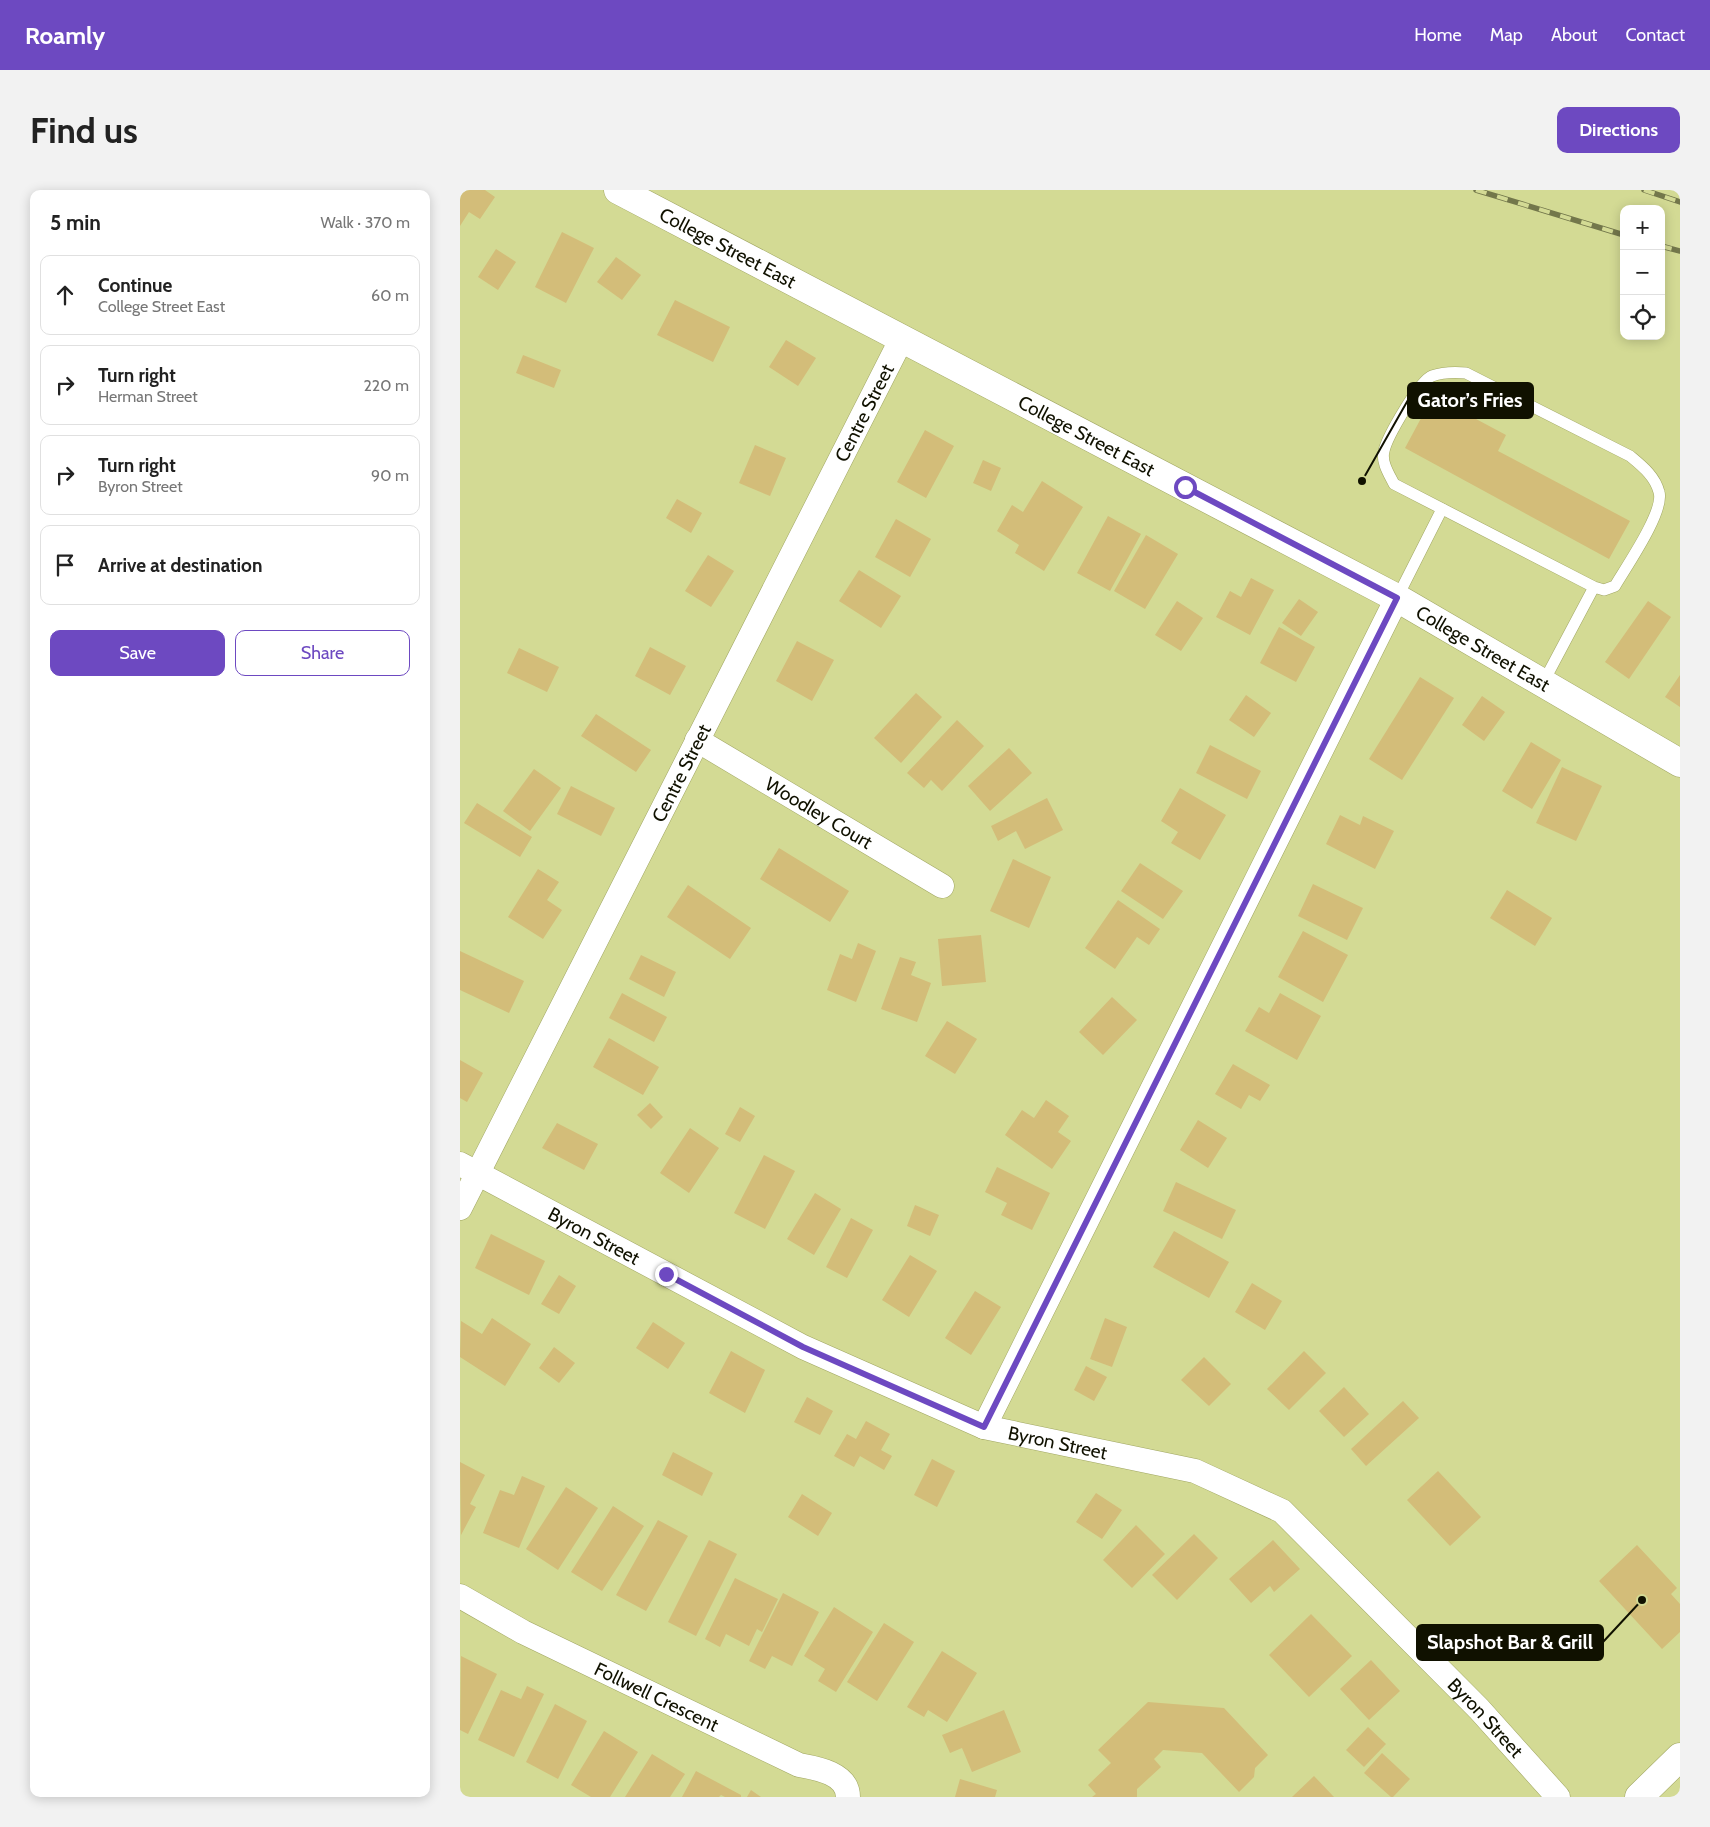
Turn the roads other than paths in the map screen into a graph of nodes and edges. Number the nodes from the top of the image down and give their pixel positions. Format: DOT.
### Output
graph roads {
  1 [pos="618,190"];
  2 [pos="902,338"];
  3 [pos="1442,509"];
  4 [pos="1594,587"];
  5 [pos="1397,598"];
  6 [pos="1543,683"];
  7 [pos="697,740"];
  8 [pos="1680,763"];
  9 [pos="942,886"];
  10 [pos="469,1169"];
  11 [pos="460,1208"];
  12 [pos="984,1427"];
  13 [pos="460,1596"];
  14 [pos="1680,1757"];
  15 [pos="848,1797"];
  16 [pos="1558,1797"];
  17 [pos="1639,1797"];
  1 -- 2 [label="main road, College Street East"];
  2 -- 5 [label="main road, College Street East"];
  2 -- 7 [label="street, Centre Street"];
  3 -- 4 [label="lane"];
  3 -- 4 [label="lane"];
  3 -- 5 [label="lane"];
  4 -- 6 [label="lane"];
  5 -- 6 [label="main road, College Street East"];
  5 -- 12 [label="street"];
  6 -- 8 [label="main road, College Street East"];
  7 -- 9 [label="street, Woodley Court"];
  7 -- 10 [label="street, Centre Street"];
  10 -- 11 [label="street, Centre Street"];
  10 -- 12 [label="street, Byron Street"];
  12 -- 16 [label="street, Byron Street"];
  13 -- 15 [label="street, Follwell Crescent"];
  14 -- 17 [label="main road"];
}
